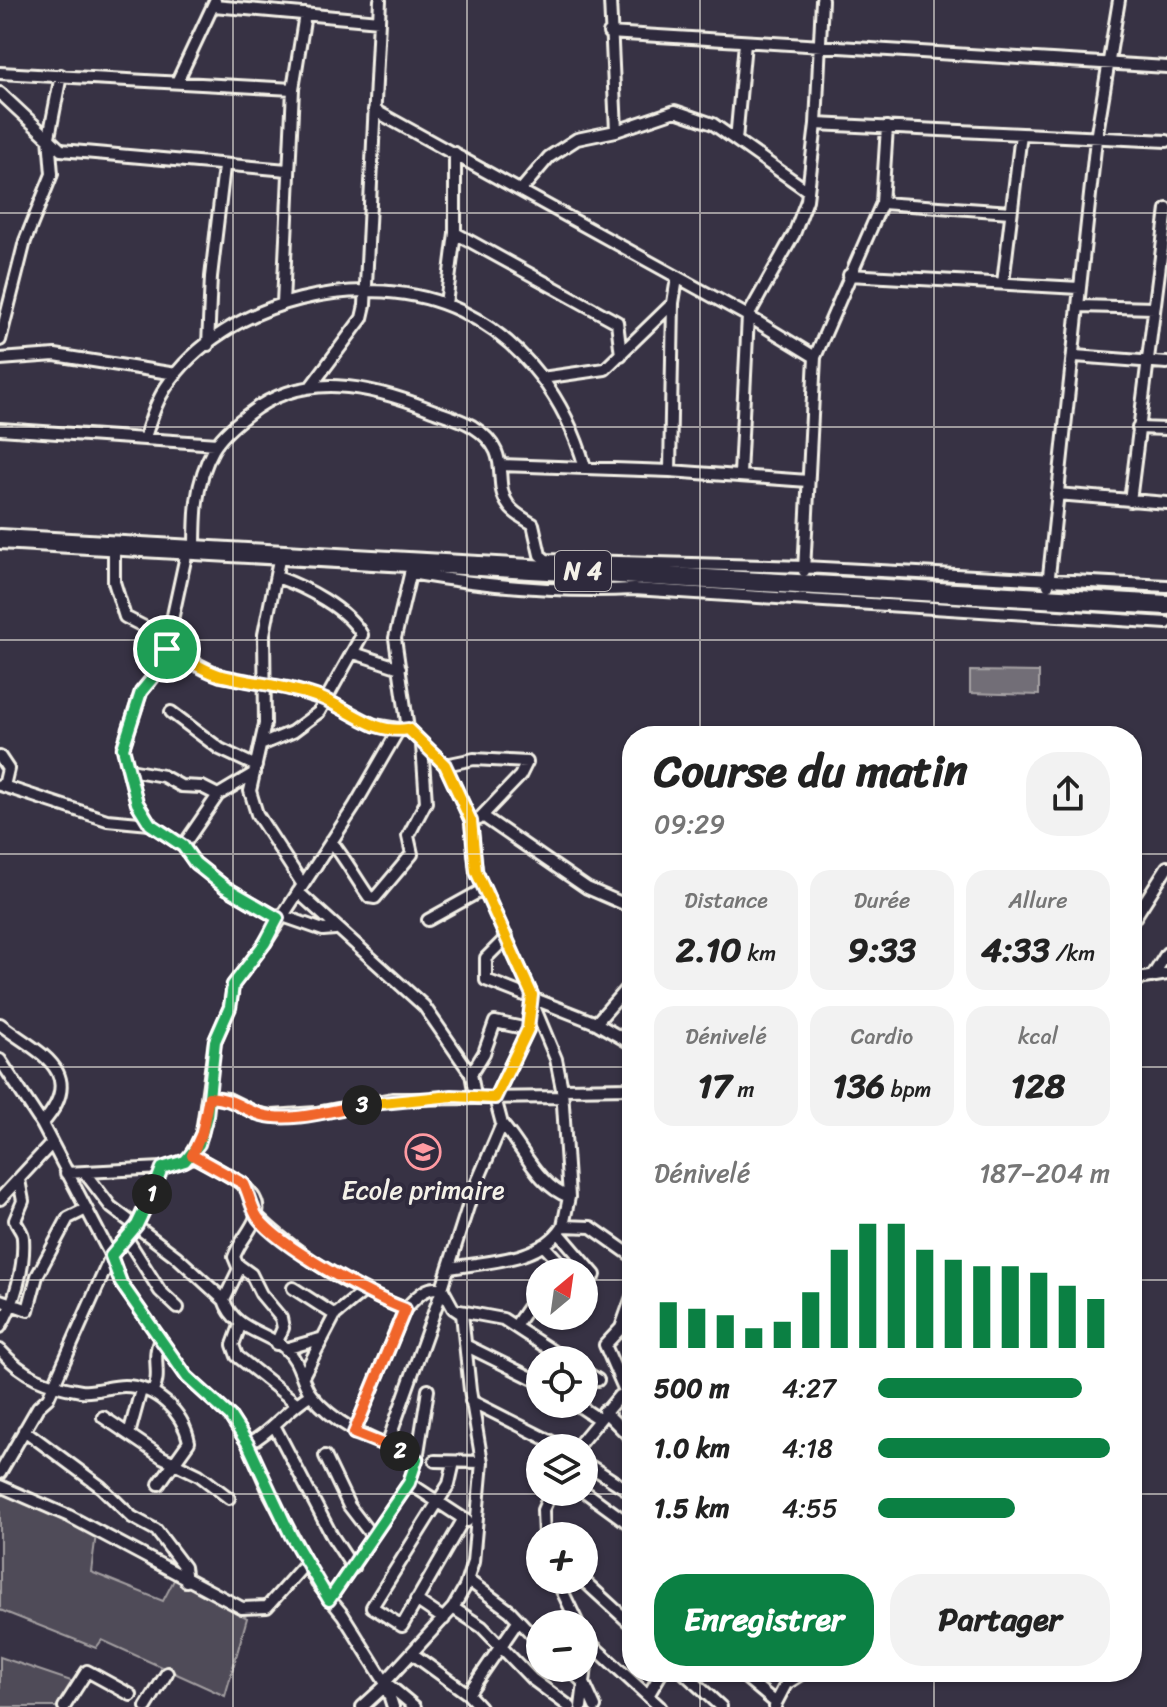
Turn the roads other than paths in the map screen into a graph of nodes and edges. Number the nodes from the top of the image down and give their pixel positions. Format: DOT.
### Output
graph roads {
  1 [pos="380,0"];
  2 [pos="610,0"];
  3 [pos="822,0"];
  4 [pos="1119,0"];
  5 [pos="214,3"];
  6 [pos="305,14"];
  7 [pos="379,21"];
  8 [pos="609,33"];
  9 [pos="745,43"];
  10 [pos="820,44"];
  11 [pos="1108,64"];
  12 [pos="1167,67"];
  13 [pos="0,73"];
  14 [pos="61,75"];
  15 [pos="177,82"];
  16 [pos="293,89"];
  17 [pos="0,93"];
  18 [pos="374,110"];
  19 [pos="816,124"];
  20 [pos="887,127"];
  21 [pos="616,131"];
  22 [pos="1021,134"];
  23 [pos="49,137"];
  24 [pos="1096,139"];
  25 [pos="736,140"];
  26 [pos="1167,141"];
  27 [pos="455,153"];
  28 [pos="224,167"];
  29 [pos="287,170"];
  30 [pos="521,190"];
  31 [pos="808,191"];
  32 [pos="882,203"];
  33 [pos="1011,212"];
  34 [pos="1167,215"];
  35 [pos="455,233"];
  36 [pos="849,275"];
  37 [pos="677,278"];
  38 [pos="1003,283"];
  39 [pos="1079,288"];
  40 [pos="1162,290"];
  41 [pos="366,292"];
  42 [pos="5,302"];
  43 [pos="283,303"];
  44 [pos="673,303"];
  45 [pos="446,304"];
  46 [pos="1079,306"];
  47 [pos="1154,308"];
  48 [pos="748,316"];
  49 [pos="0,340"];
  50 [pos="208,345"];
  51 [pos="621,355"];
  52 [pos="1075,356"];
  53 [pos="815,357"];
  54 [pos="0,359"];
  55 [pos="1146,361"];
  56 [pos="1167,363"];
  57 [pos="176,374"];
  58 [pos="542,378"];
  59 [pos="312,385"];
  60 [pos="1138,428"];
  61 [pos="0,429"];
  62 [pos="1167,429"];
  63 [pos="145,437"];
  64 [pos="217,444"];
  65 [pos="501,465"];
  66 [pos="585,467"];
  67 [pos="670,471"];
  68 [pos="740,474"];
  69 [pos="808,481"];
  70 [pos="1057,494"];
  71 [pos="1130,501"];
  72 [pos="1167,503"];
  73 [pos="0,539"];
  74 [pos="114,545"];
  75 [pos="191,551"];
  76 [pos="280,555"];
  77 [pos="412,567"];
  78 [pos="804,576"];
  79 [pos="277,577"];
  80 [pos="1167,586"];
  81 [pos="1047,589"];
  82 [pos="1167,605"];
  83 [pos="1167,623"];
  84 [pos="168,645"];
  85 [pos="354,653"];
  86 [pos="400,668"];
  87 [pos="265,684"];
  88 [pos="326,700"];
  89 [pos="171,712"];
  90 [pos="403,730"];
  91 [pos="263,744"];
  92 [pos="422,745"];
  93 [pos="0,757"];
  94 [pos="445,765"];
  95 [pos="130,770"];
  96 [pos="255,770"];
  97 [pos="2,786"];
  98 [pos="218,795"];
  99 [pos="484,817"];
  100 [pos="471,821"];
  101 [pos="150,824"];
  102 [pos="331,841"];
  103 [pos="183,846"];
  104 [pos="1167,867"];
  105 [pos="301,889"];
  106 [pos="484,889"];
  107 [pos="622,903"];
  108 [pos="1142,906"];
  109 [pos="279,917"];
  110 [pos="428,920"];
  111 [pos="335,929"];
  112 [pos="507,937"];
  113 [pos="1167,953"];
  114 [pos="1167,974"];
  115 [pos="1152,977"];
  116 [pos="1142,978"];
  117 [pos="622,993"];
  118 [pos="532,999"];
  119 [pos="596,1023"];
  120 [pos="0,1024"];
  121 [pos="528,1029"];
  122 [pos="622,1038"];
  123 [pos="0,1060"];
  124 [pos="471,1074"];
  125 [pos="622,1089"];
  126 [pos="562,1093"];
  127 [pos="475,1095"];
  128 [pos="209,1097"];
  129 [pos="495,1098"];
  130 [pos="42,1124"];
  131 [pos="502,1124"];
  132 [pos="52,1143"];
  133 [pos="192,1155"];
  134 [pos="162,1168"];
  135 [pos="66,1173"];
  136 [pos="85,1173"];
  137 [pos="19,1180"];
  138 [pos="569,1197"];
  139 [pos="0,1199"];
  140 [pos="86,1209"];
  141 [pos="257,1216"];
  142 [pos="137,1225"];
  143 [pos="561,1230"];
  144 [pos="126,1237"];
  145 [pos="543,1245"];
  146 [pos="622,1249"];
  147 [pos="111,1256"];
  148 [pos="555,1258"];
  149 [pos="582,1258"];
  150 [pos="237,1264"];
  151 [pos="450,1268"];
  152 [pos="293,1288"];
  153 [pos="442,1289"];
  154 [pos="363,1292"];
  155 [pos="0,1300"];
  156 [pos="224,1300"];
  157 [pos="12,1304"];
  158 [pos="178,1308"];
  159 [pos="405,1309"];
  160 [pos="526,1310"];
  161 [pos="460,1311"];
  162 [pos="335,1315"];
  163 [pos="241,1323"];
  164 [pos="516,1325"];
  165 [pos="0,1327"];
  166 [pos="622,1327"];
  167 [pos="320,1339"];
  168 [pos="160,1340"];
  169 [pos="281,1346"];
  170 [pos="467,1346"];
  171 [pos="546,1346"];
  172 [pos="0,1350"];
  173 [pos="304,1374"];
  174 [pos="526,1375"];
  175 [pos="622,1377"];
  176 [pos="54,1383"];
  177 [pos="141,1390"];
  178 [pos="428,1390"];
  179 [pos="153,1391"];
  180 [pos="310,1395"];
  181 [pos="622,1398"];
  182 [pos="471,1401"];
  183 [pos="296,1403"];
  184 [pos="600,1415"];
  185 [pos="103,1417"];
  186 [pos="275,1427"];
  187 [pos="24,1430"];
  188 [pos="622,1432"];
  189 [pos="354,1433"];
  190 [pos="129,1434"];
  191 [pos="536,1434"];
  192 [pos="586,1434"];
  193 [pos="248,1444"];
  194 [pos="387,1445"];
  195 [pos="325,1456"];
  196 [pos="417,1459"];
  197 [pos="435,1461"];
  198 [pos="454,1462"];
  199 [pos="482,1462"];
  200 [pos="174,1463"];
  201 [pos="598,1471"];
  202 [pos="0,1473"];
  203 [pos="409,1483"];
  204 [pos="159,1484"];
  205 [pos="0,1486"];
  206 [pos="622,1487"];
  207 [pos="229,1498"];
  208 [pos="598,1501"];
  209 [pos="436,1502"];
  210 [pos="622,1519"];
  211 [pos="463,1520"];
  212 [pos="478,1525"];
  213 [pos="372,1536"];
  214 [pos="306,1563"];
  215 [pos="353,1568"];
  216 [pos="468,1580"];
  217 [pos="186,1581"];
  218 [pos="598,1594"];
  219 [pos="329,1600"];
  220 [pos="416,1600"];
  221 [pos="453,1608"];
  222 [pos="622,1616"];
  223 [pos="444,1619"];
  224 [pos="518,1621"];
  225 [pos="526,1629"];
  226 [pos="501,1646"];
  227 [pos="598,1649"];
  228 [pos="414,1655"];
  229 [pos="622,1670"];
  230 [pos="167,1673"];
  231 [pos="636,1682"];
  232 [pos="656,1682"];
  233 [pos="694,1682"];
  234 [pos="750,1682"];
  235 [pos="786,1682"];
  236 [pos="584,1683"];
  237 [pos="385,1684"];
  238 [pos="468,1694"];
  239 [pos="649,1694"];
  240 [pos="131,1695"];
  241 [pos="69,1705"];
  242 [pos="775,1705"];
  243 [pos="151,1706"];
  244 [pos="362,1707"];
  245 [pos="393,1707"];
  246 [pos="415,1707"];
  247 [pos="480,1707"];
  248 [pos="570,1707"];
  249 [pos="581,1707"];
  250 [pos="595,1707"];
  251 [pos="660,1707"];
  252 [pos="721,1707"];
  1 -- 7 [label="street"];
  2 -- 8 [label="street"];
  3 -- 10 [label="street"];
  4 -- 11 [label="street"];
  5 -- 6 [label="street"];
  5 -- 15 [label="street"];
  6 -- 7 [label="street"];
  6 -- 16 [label="street"];
  7 -- 18 [label="street"];
  8 -- 9 [label="street"];
  8 -- 21 [label="street"];
  9 -- 10 [label="street"];
  9 -- 25 [label="street"];
  10 -- 11 [label="street"];
  10 -- 19 [label="street"];
  11 -- 12 [label="street"];
  11 -- 24 [label="street"];
  13 -- 14 [label="street"];
  14 -- 15 [label="street"];
  14 -- 23 [label="street"];
  15 -- 16 [label="street"];
  16 -- 29 [label="street"];
  17 -- 23 [label="street"];
  18 -- 27 [label="street"];
  18 -- 41 [label="street"];
  19 -- 20 [label="street"];
  19 -- 31 [label="street"];
  20 -- 22 [label="street"];
  20 -- 32 [label="street"];
  21 -- 25 [label="street"];
  21 -- 30 [label="street"];
  22 -- 24 [label="street"];
  22 -- 33 [label="street"];
  23 -- 28 [label="street"];
  23 -- 42 [label="street"];
  24 -- 26 [label="street"];
  24 -- 39 [label="street"];
  25 -- 31 [label="street"];
  27 -- 30 [label="street"];
  27 -- 35 [label="street"];
  28 -- 29 [label="street"];
  28 -- 50 [label="street"];
  29 -- 43 [label="street"];
  30 -- 37 [label="street"];
  31 -- 48 [label="street"];
  32 -- 33 [label="street"];
  32 -- 36 [label="street"];
  33 -- 38 [label="street"];
  34 -- 40 [label="street"];
  35 -- 45 [label="street"];
  35 -- 51 [label="street"];
  36 -- 38 [label="street"];
  36 -- 53 [label="street"];
  37 -- 44 [label="street"];
  37 -- 48 [label="street"];
  38 -- 39 [label="street"];
  39 -- 46 [label="street"];
  40 -- 47 [label="street"];
  41 -- 43 [label="street"];
  41 -- 45 [label="street"];
  41 -- 59 [label="street"];
  42 -- 49 [label="street"];
  43 -- 50 [label="street"];
  44 -- 51 [label="street"];
  44 -- 67 [label="street"];
  45 -- 58 [label="street"];
  46 -- 47 [label="street"];
  46 -- 52 [label="street"];
  47 -- 55 [label="street"];
  48 -- 53 [label="street"];
  48 -- 68 [label="street"];
  50 -- 57 [label="street"];
  51 -- 58 [label="street"];
  52 -- 55 [label="street"];
  52 -- 70 [label="street"];
  53 -- 69 [label="street"];
  54 -- 57 [label="street"];
  55 -- 56 [label="street"];
  55 -- 60 [label="street"];
  57 -- 63 [label="street"];
  58 -- 66 [label="street"];
  59 -- 64 [label="street"];
  59 -- 65 [label="street"];
  60 -- 62 [label="street"];
  60 -- 71 [label="street"];
  61 -- 63 [label="street"];
  63 -- 64 [label="street"];
  64 -- 75 [label="street"];
  65 -- 66 [label="street"];
  65 -- 78 [label="street"];
  66 -- 67 [label="street"];
  67 -- 68 [label="street"];
  68 -- 69 [label="street"];
  69 -- 78 [label="street"];
  70 -- 71 [label="street"];
  70 -- 81 [label="street"];
  71 -- 72 [label="street"];
  73 -- 74 [label="highway, N 4"];
  74 -- 75 [label="highway, N 4"];
  74 -- 84 [label="street"];
  75 -- 76 [label="highway, N 4"];
  75 -- 84 [label="street"];
  76 -- 77 [label="highway, N 4"];
  76 -- 79 [label="street"];
  77 -- 78 [label="highway, N 4"];
  77 -- 83 [label="street"];
  77 -- 86 [label="street"];
  78 -- 81 [label="highway, N 4"];
  79 -- 85 [label="street"];
  79 -- 87 [label="street"];
  80 -- 81 [label="street"];
  81 -- 82 [label="highway, N 4"];
  84 -- 87 [label="street"];
  84 -- 95 [label="street"];
  85 -- 86 [label="street"];
  85 -- 88 [label="street"];
  86 -- 90 [label="street"];
  87 -- 88 [label="street"];
  87 -- 91 [label="street"];
  88 -- 90 [label="street"];
  88 -- 91 [label="street"];
  89 -- 96 [label="street"];
  90 -- 92 [label="street"];
  90 -- 102 [label="street"];
  91 -- 96 [label="street"];
  92 -- 94 [label="street"];
  92 -- 102 [label="street"];
  93 -- 97 [label="street"];
  94 -- 99 [label="street"];
  94 -- 100 [label="street"];
  95 -- 98 [label="street"];
  95 -- 101 [label="street"];
  96 -- 98 [label="street"];
  96 -- 105 [label="street"];
  97 -- 101 [label="street"];
  98 -- 103 [label="street"];
  99 -- 100 [label="street"];
  99 -- 107 [label="street"];
  100 -- 106 [label="street"];
  101 -- 103 [label="street"];
  102 -- 105 [label="street"];
  103 -- 109 [label="street"];
  104 -- 108 [label="street"];
  105 -- 109 [label="street"];
  105 -- 111 [label="street"];
  106 -- 110 [label="street"];
  106 -- 112 [label="street"];
  109 -- 111 [label="street"];
  109 -- 128 [label="street"];
  111 -- 124 [label="street"];
  112 -- 118 [label="street"];
  112 -- 118 [label="street"];
  113 -- 115 [label="street"];
  114 -- 115 [label="street"];
  115 -- 116 [label="street"];
  117 -- 119 [label="street"];
  118 -- 119 [label="street"];
  118 -- 121 [label="street"];
  118 -- 126 [label="street"];
  119 -- 122 [label="street"];
  120 -- 130 [label="street"];
  121 -- 124 [label="street"];
  121 -- 129 [label="street"];
  123 -- 130 [label="street"];
  124 -- 127 [label="street"];
  125 -- 126 [label="street"];
  126 -- 129 [label="street"];
  126 -- 138 [label="street"];
  127 -- 128 [label="street"];
  127 -- 129 [label="street"];
  128 -- 133 [label="street"];
  129 -- 131 [label="street"];
  130 -- 132 [label="street"];
  131 -- 138 [label="street"];
  131 -- 151 [label="street"];
  132 -- 135 [label="street"];
  132 -- 137 [label="street"];
  133 -- 134 [label="street"];
  133 -- 141 [label="street"];
  134 -- 136 [label="street"];
  134 -- 142 [label="street"];
  135 -- 136 [label="street"];
  135 -- 140 [label="street"];
  136 -- 142 [label="street"];
  137 -- 139 [label="street"];
  137 -- 157 [label="street"];
  138 -- 143 [label="street"];
  140 -- 147 [label="street"];
  140 -- 157 [label="street"];
  141 -- 150 [label="street"];
  141 -- 154 [label="street"];
  142 -- 144 [label="street"];
  142 -- 156 [label="street"];
  143 -- 145 [label="street"];
  143 -- 146 [label="street"];
  143 -- 149 [label="street"];
  144 -- 147 [label="street"];
  144 -- 158 [label="street"];
  145 -- 148 [label="street"];
  145 -- 151 [label="street"];
  147 -- 168 [label="street"];
  147 -- 176 [label="street"];
  150 -- 156 [label="street"];
  150 -- 169 [label="street"];
  151 -- 153 [label="street"];
  152 -- 162 [label="street"];
  153 -- 159 [label="street"];
  153 -- 161 [label="street"];
  153 -- 194 [label="street"];
  154 -- 159 [label="street"];
  154 -- 162 [label="street"];
  155 -- 157 [label="street"];
  156 -- 163 [label="street"];
  157 -- 165 [label="street"];
  159 -- 189 [label="street"];
  160 -- 164 [label="street"];
  161 -- 164 [label="street"];
  161 -- 170 [label="street"];
  162 -- 167 [label="street"];
  163 -- 169 [label="street"];
  163 -- 183 [label="street"];
  164 -- 171 [label="street"];
  166 -- 175 [label="street"];
  167 -- 169 [label="street"];
  167 -- 173 [label="street"];
  168 -- 179 [label="street"];
  168 -- 193 [label="street"];
  169 -- 173 [label="street"];
  170 -- 174 [label="street"];
  170 -- 182 [label="street"];
  172 -- 176 [label="street"];
  173 -- 180 [label="street"];
  176 -- 177 [label="street"];
  176 -- 187 [label="street"];
  177 -- 179 [label="street"];
  177 -- 190 [label="street"];
  178 -- 196 [label="street"];
  179 -- 200 [label="street"];
  180 -- 183 [label="street"];
  180 -- 189 [label="street"];
  181 -- 184 [label="street"];
  182 -- 191 [label="street"];
  182 -- 199 [label="street"];
  183 -- 186 [label="street"];
  184 -- 188 [label="street"];
  184 -- 192 [label="street"];
  185 -- 190 [label="street"];
  186 -- 193 [label="street"];
  186 -- 215 [label="street"];
  187 -- 202 [label="street"];
  187 -- 217 [label="street"];
  189 -- 194 [label="street"];
  190 -- 200 [label="street"];
  193 -- 214 [label="street"];
  194 -- 196 [label="street"];
  195 -- 213 [label="street"];
  196 -- 203 [label="street"];
  197 -- 198 [label="street"];
  198 -- 199 [label="street"];
  198 -- 209 [label="street"];
  199 -- 212 [label="street"];
  200 -- 204 [label="street"];
  200 -- 207 [label="street"];
  201 -- 206 [label="street"];
  203 -- 209 [label="street"];
  203 -- 213 [label="street"];
  205 -- 217 [label="street"];
  208 -- 210 [label="street"];
  209 -- 211 [label="street"];
  209 -- 220 [label="street"];
  211 -- 212 [label="street"];
  211 -- 220 [label="street"];
  212 -- 216 [label="street"];
  213 -- 215 [label="street"];
  214 -- 217 [label="street"];
  214 -- 219 [label="street"];
  215 -- 219 [label="street"];
  216 -- 221 [label="street"];
  216 -- 224 [label="street"];
  218 -- 222 [label="street"];
  219 -- 237 [label="street"];
  220 -- 223 [label="street"];
  221 -- 223 [label="street"];
  221 -- 226 [label="street"];
  223 -- 228 [label="street"];
  224 -- 225 [label="street"];
  224 -- 226 [label="street"];
  226 -- 238 [label="street"];
  226 -- 248 [label="street"];
  227 -- 229 [label="street"];
  228 -- 237 [label="street"];
  228 -- 238 [label="street"];
  230 -- 243 [label="street"];
  231 -- 239 [label="street"];
  232 -- 239 [label="street"];
  233 -- 252 [label="street"];
  234 -- 242 [label="street"];
  235 -- 242 [label="street"];
  236 -- 249 [label="street"];
  236 -- 250 [label="street"];
  237 -- 244 [label="street"];
  237 -- 245 [label="street"];
  237 -- 246 [label="street"];
  238 -- 247 [label="street"];
  239 -- 251 [label="street"];
  240 -- 241 [label="street"];
}
